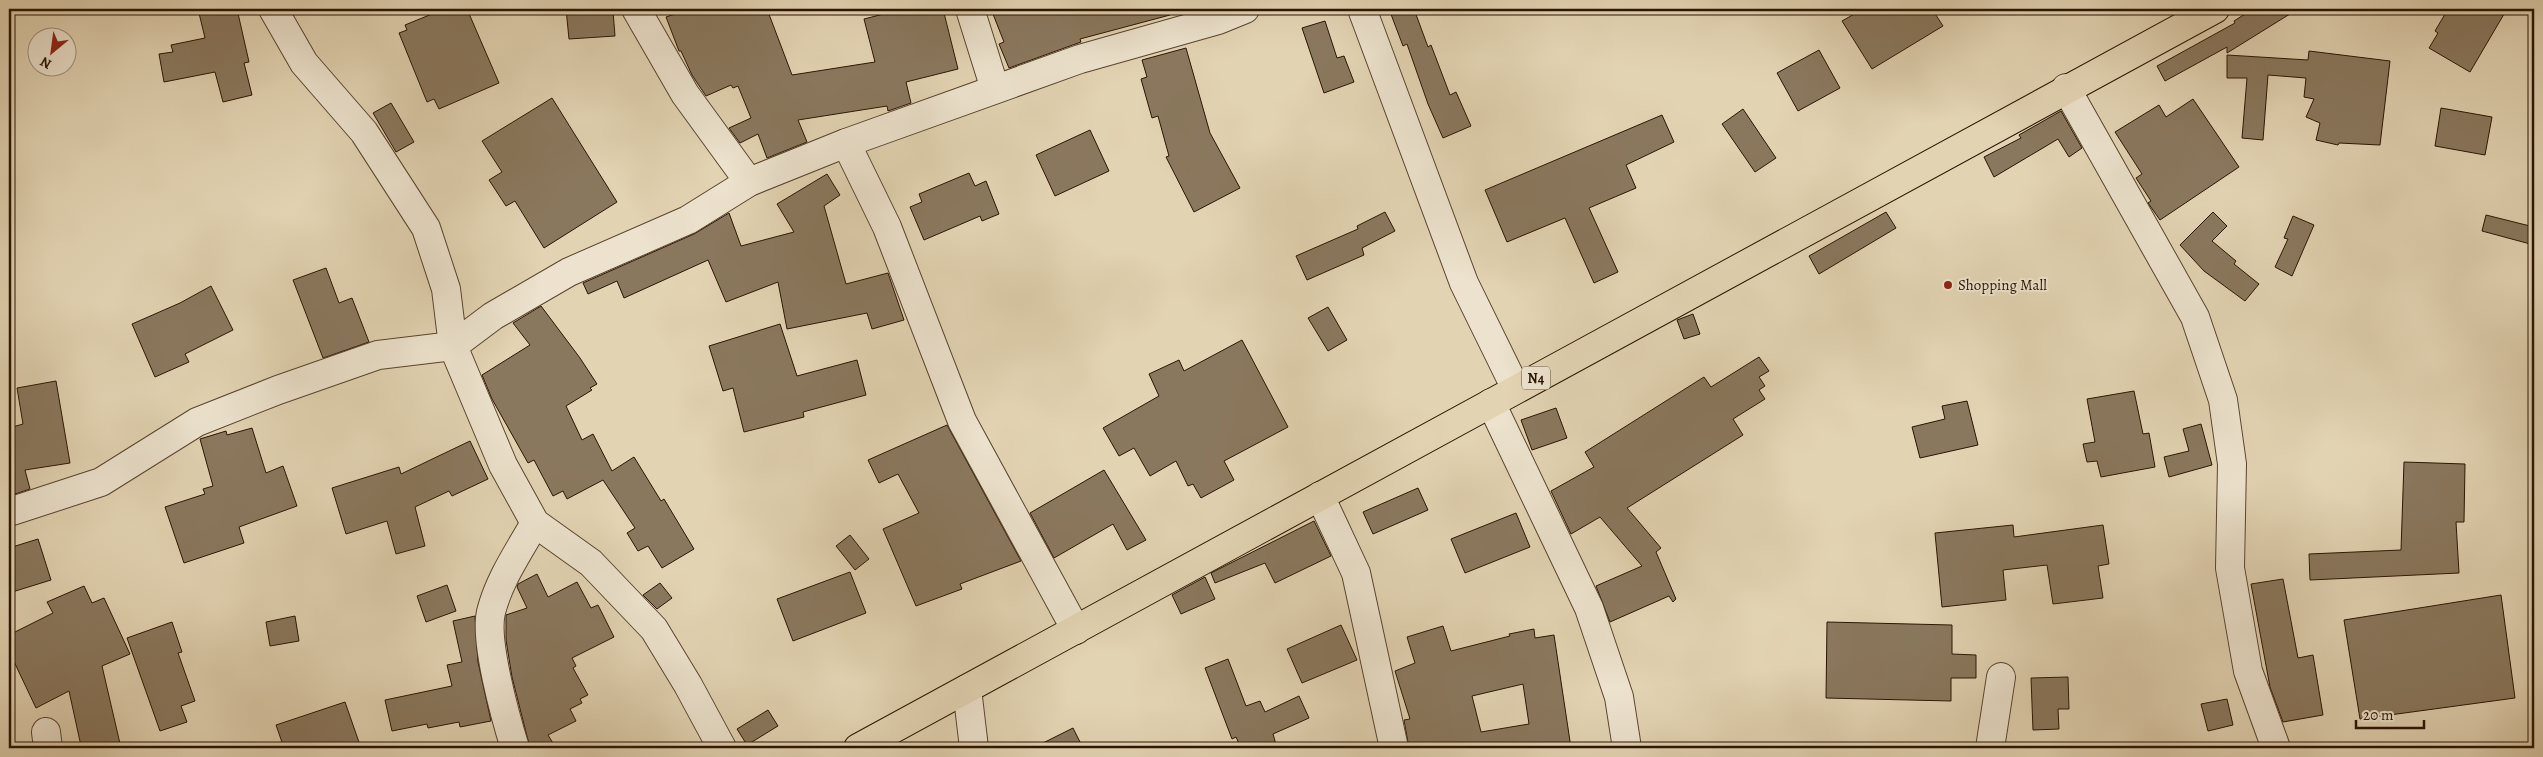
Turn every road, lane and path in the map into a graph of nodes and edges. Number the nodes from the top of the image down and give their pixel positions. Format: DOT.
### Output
graph roads {
  1 [pos="273,9"];
  2 [pos="636,9"];
  3 [pos="970,9"];
  4 [pos="1245,9"];
  5 [pos="1362,9"];
  6 [pos="2215,9"];
  7 [pos="2066,88"];
  8 [pos="995,89"];
  9 [pos="846,143"];
  10 [pos="749,182"];
  11 [pos="453,346"];
  12 [pos="1516,389"];
  13 [pos="1491,403"];
  14 [pos="1320,496"];
  15 [pos="9,512"];
  16 [pos="536,523"];
  17 [pos="1076,630"];
  18 [pos="2001,677"];
  19 [pos="967,689"];
  20 [pos="515,748"];
  21 [pos="722,748"];
  22 [pos="858,748"];
  23 [pos="974,748"];
  24 [pos="1394,748"];
  25 [pos="1626,748"];
  26 [pos="1990,748"];
  27 [pos="2276,748"];
  1 -- 11 [label="street"];
  2 -- 10 [label="street"];
  3 -- 8 [label="street"];
  4 -- 8 [label="street"];
  5 -- 12 [label="street"];
  6 -- 7 [label="highway, N4"];
  7 -- 12 [label="highway, N4"];
  7 -- 27 [label="street"];
  8 -- 9 [label="street"];
  9 -- 10 [label="street"];
  9 -- 17 [label="street"];
  10 -- 11 [label="street"];
  11 -- 15 [label="street"];
  11 -- 16 [label="street"];
  12 -- 13 [label="highway, N4"];
  13 -- 14 [label="highway, N4"];
  13 -- 25 [label="street"];
  14 -- 17 [label="highway, N4"];
  14 -- 24 [label="street"];
  16 -- 20 [label="street"];
  16 -- 21 [label="street"];
  17 -- 19 [label="highway, N4"];
  18 -- 26 [label="street"];
  19 -- 22 [label="highway, N4"];
  19 -- 23 [label="street"];
}
